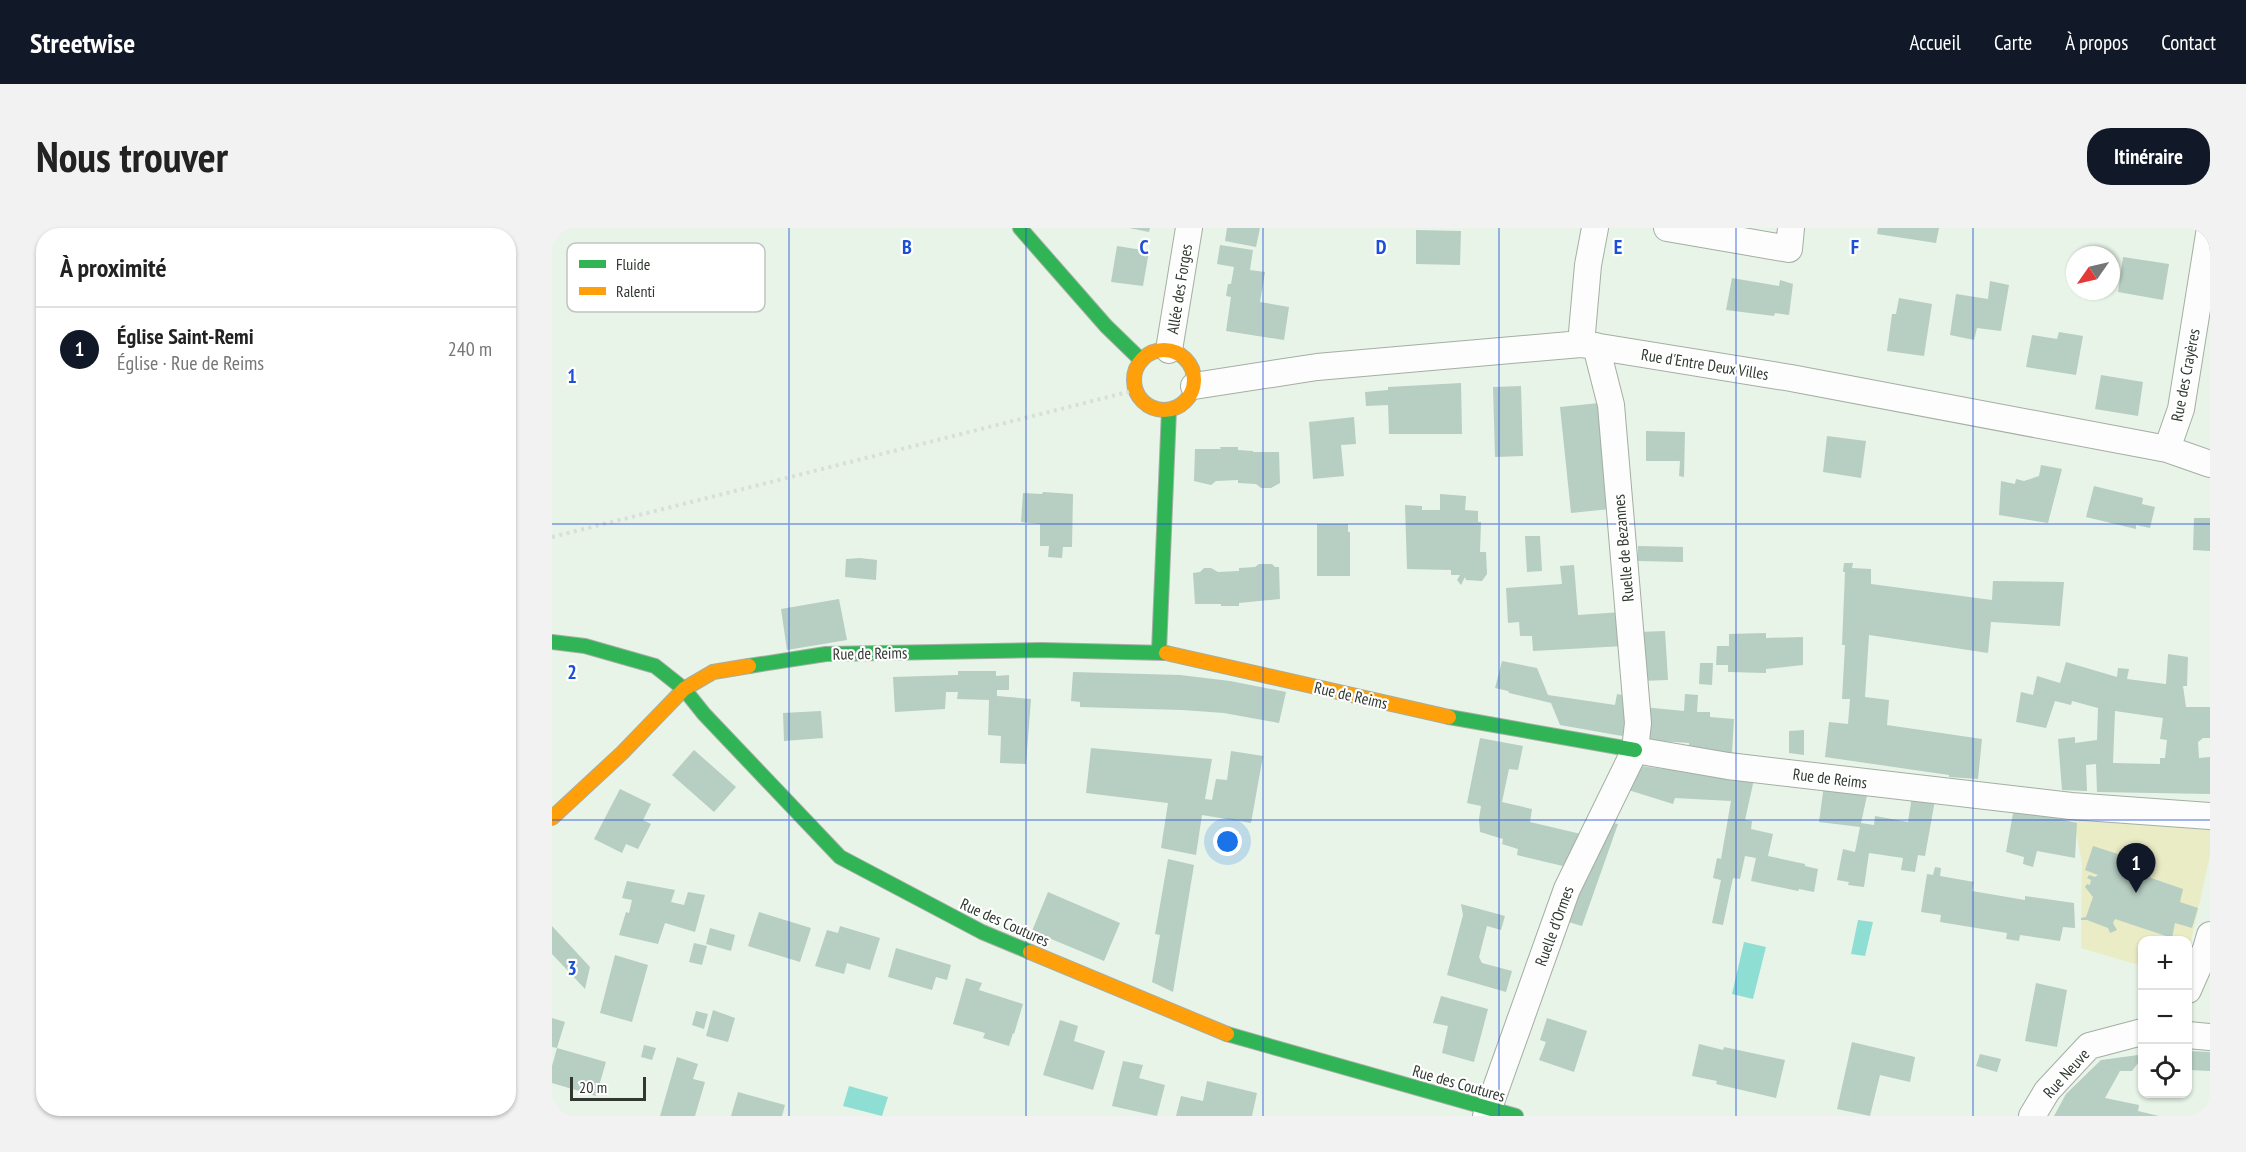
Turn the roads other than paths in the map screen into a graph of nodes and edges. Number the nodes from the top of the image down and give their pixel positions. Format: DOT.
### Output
graph roads {
  1 [pos="1020,228"];
  2 [pos="1189,228"];
  3 [pos="1595,228"];
  4 [pos="1667,228"];
  5 [pos="1791,228"];
  6 [pos="2210,228"];
  7 [pos="1588,345"];
  8 [pos="1169,350"];
  9 [pos="1141,360"];
  10 [pos="1194,386"];
  11 [pos="1169,410"];
  12 [pos="2166,449"];
  13 [pos="2210,465"];
  14 [pos="552,642"];
  15 [pos="1159,651"];
  16 [pos="684,689"];
  17 [pos="1635,750"];
  18 [pos="2208,814"];
  19 [pos="552,818"];
  20 [pos="2210,934"];
  21 [pos="2192,981"];
  22 [pos="2138,1033"];
  23 [pos="2192,1035"];
  24 [pos="2210,1036"];
  25 [pos="1487,1112"];
  26 [pos="1516,1116"];
  27 [pos="2032,1116"];
  1 -- 9 [label="street"];
  2 -- 8 [label="street, Allée des Forges"];
  3 -- 7 [label="street, Ruelle de Bezannes"];
  4 -- 5 [label="street"];
  6 -- 12 [label="street, Rue des Crayères"];
  7 -- 10 [label="street, Rue d'Entre Deux Villes"];
  7 -- 12 [label="street, Rue d'Entre Deux Villes"];
  7 -- 17 [label="street, Ruelle de Bezannes"];
  8 -- 9 [label="street"];
  8 -- 10 [label="street"];
  9 -- 11 [label="street"];
  10 -- 11 [label="street"];
  11 -- 15 [label="street"];
  12 -- 13 [label="street, Rue d'Entre Deux Villes"];
  14 -- 16 [label="street, Rue des Coutures"];
  15 -- 16 [label="street, Rue de Reims"];
  15 -- 17 [label="street, Rue de Reims"];
  16 -- 19 [label="street, Rue de Reims"];
  16 -- 25 [label="street, Rue des Coutures"];
  17 -- 18 [label="street, Rue de Reims"];
  17 -- 25 [label="street, Ruelle d'Ormes"];
  20 -- 21 [label="street"];
  22 -- 27 [label="street, Rue Neuve"];
  23 -- 24 [label="street"];
  25 -- 26 [label="street, Rue des Coutures"];
}
